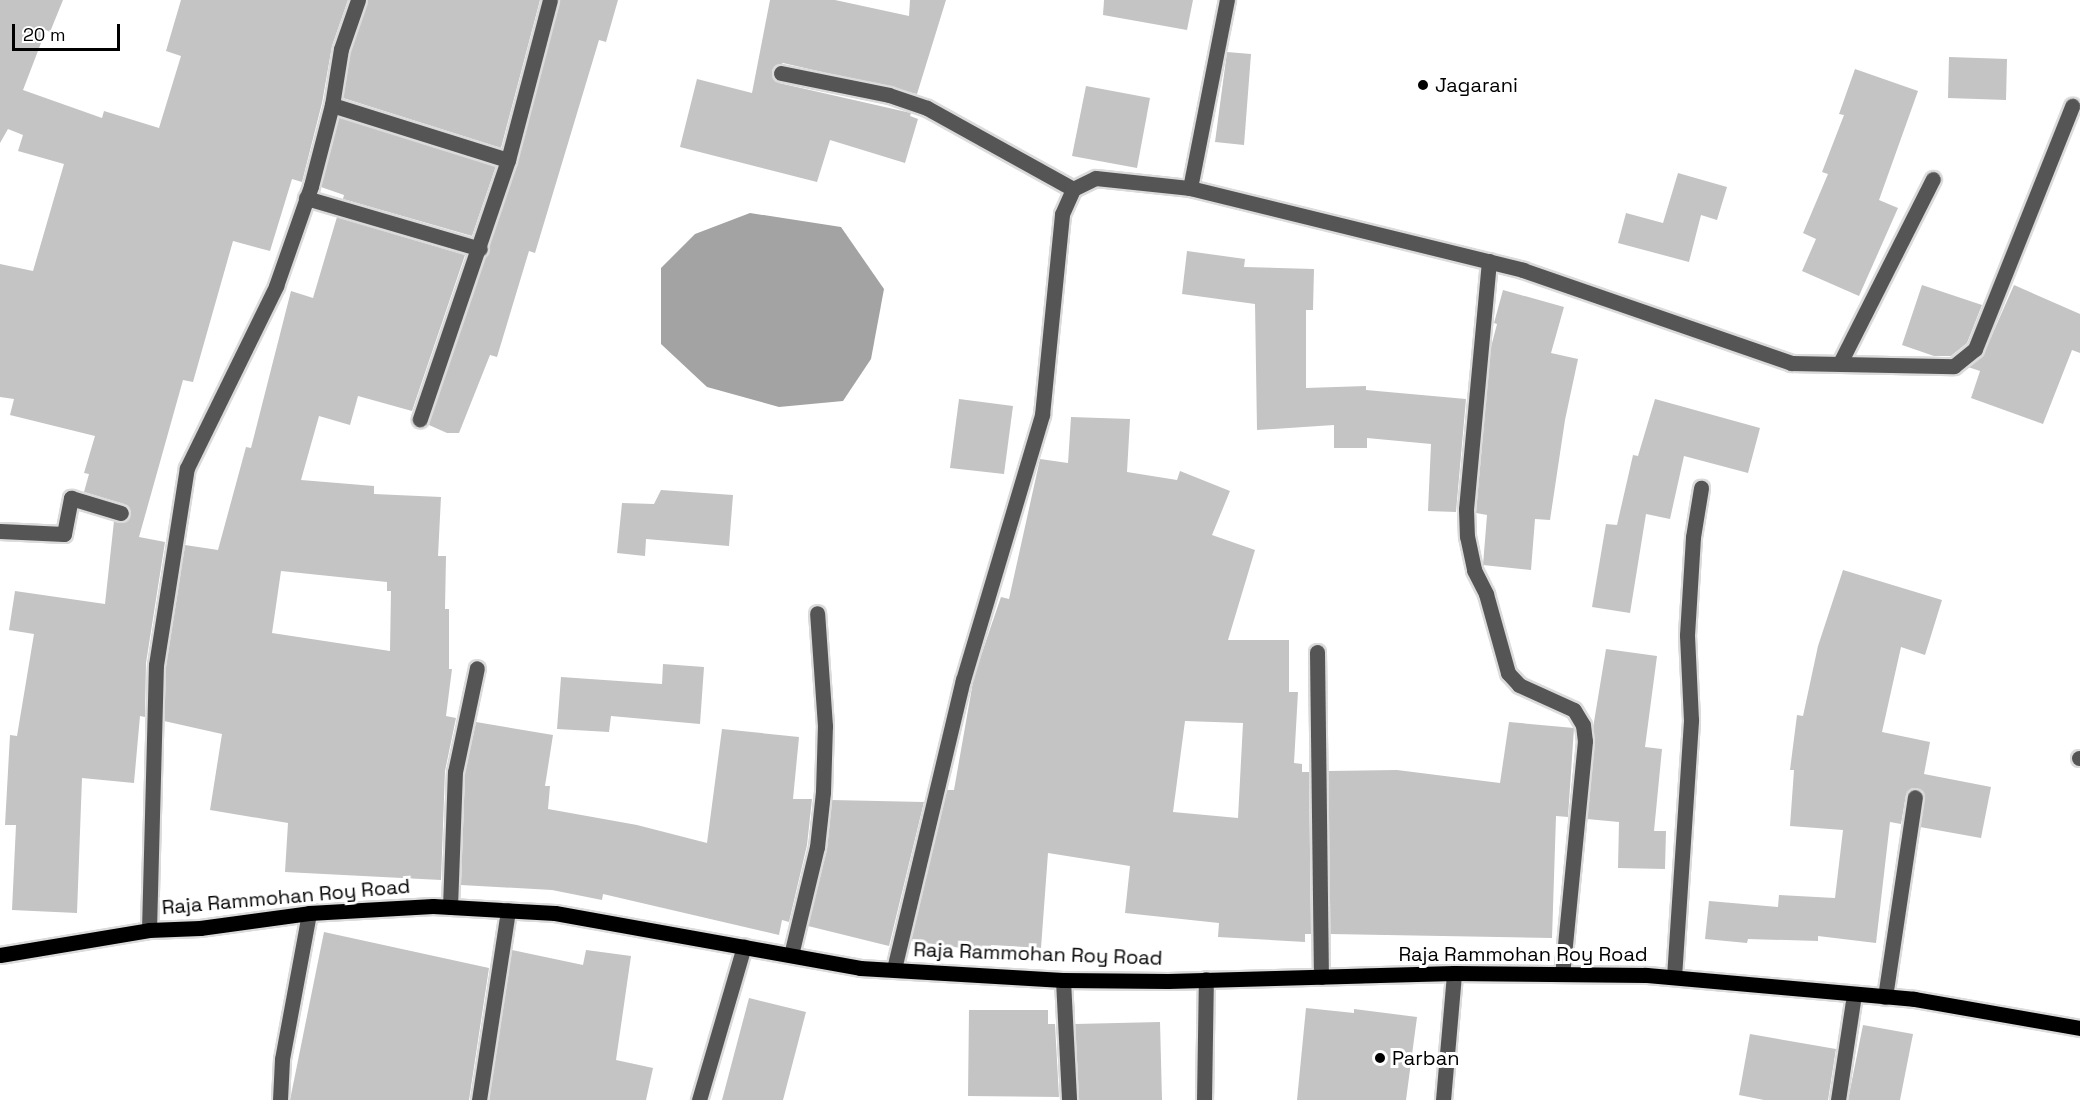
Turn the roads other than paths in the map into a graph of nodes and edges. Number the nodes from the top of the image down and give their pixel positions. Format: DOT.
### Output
graph roads {
  1 [pos="357,0"];
  2 [pos="550,0"];
  3 [pos="1227,0"];
  4 [pos="781,74"];
  5 [pos="332,105"];
  6 [pos="2072,106"];
  7 [pos="508,160"];
  8 [pos="1933,179"];
  9 [pos="1190,188"];
  10 [pos="1073,189"];
  11 [pos="306,198"];
  12 [pos="480,249"];
  13 [pos="1489,261"];
  14 [pos="1840,363"];
  15 [pos="420,419"];
  16 [pos="1701,488"];
  17 [pos="121,513"];
  18 [pos="0,531"];
  19 [pos="817,613"];
  20 [pos="1317,652"];
  21 [pos="477,668"];
  22 [pos="1915,797"];
  23 [pos="450,907"];
  24 [pos="508,910"];
  25 [pos="309,913"];
  26 [pos="149,930"];
  27 [pos="744,946"];
  28 [pos="0,953"];
  29 [pos="791,955"];
  30 [pos="894,969"];
  31 [pos="1454,973"];
  32 [pos="1562,974"];
  33 [pos="1321,977"];
  34 [pos="1674,977"];
  35 [pos="1206,979"];
  36 [pos="1063,980"];
  37 [pos="1854,994"];
  38 [pos="1886,997"];
  39 [pos="2080,1028"];
  40 [pos="280,1100"];
  41 [pos="479,1100"];
  42 [pos="699,1100"];
  43 [pos="1069,1100"];
  44 [pos="1204,1100"];
  45 [pos="1443,1100"];
  46 [pos="1838,1100"];
  1 -- 5 [label="street"];
  2 -- 7 [label="street"];
  3 -- 9 [label="street"];
  4 -- 10 [label="street"];
  5 -- 7 [label="street"];
  5 -- 11 [label="street"];
  6 -- 14 [label="street"];
  7 -- 12 [label="street"];
  8 -- 14 [label="street"];
  9 -- 10 [label="street"];
  9 -- 13 [label="street"];
  10 -- 30 [label="street"];
  11 -- 12 [label="street"];
  11 -- 26 [label="street"];
  12 -- 15 [label="street"];
  13 -- 14 [label="street"];
  13 -- 32 [label="street"];
  16 -- 34 [label="street"];
  17 -- 18 [label="street"];
  19 -- 29 [label="street"];
  20 -- 33 [label="street"];
  21 -- 23 [label="street"];
  22 -- 38 [label="street"];
  23 -- 24 [label="main road, Raja Rammohan Roy Road"];
  23 -- 25 [label="main road, Raja Rammohan Roy Road"];
  24 -- 27 [label="main road, Raja Rammohan Roy Road"];
  24 -- 41 [label="street"];
  25 -- 26 [label="main road, Raja Rammohan Roy Road"];
  25 -- 40 [label="street"];
  26 -- 28 [label="main road, Raja Rammohan Roy Road"];
  27 -- 29 [label="main road, Raja Rammohan Roy Road"];
  27 -- 42 [label="street"];
  29 -- 30 [label="main road, Raja Rammohan Roy Road"];
  30 -- 36 [label="main road, Raja Rammohan Roy Road"];
  31 -- 32 [label="main road, Raja Rammohan Roy Road"];
  31 -- 33 [label="main road, Raja Rammohan Roy Road"];
  31 -- 45 [label="street"];
  32 -- 34 [label="main road, Raja Rammohan Roy Road"];
  33 -- 35 [label="main road, Raja Rammohan Roy Road"];
  34 -- 37 [label="main road, Raja Rammohan Roy Road"];
  35 -- 36 [label="main road, Raja Rammohan Roy Road"];
  35 -- 44 [label="street"];
  36 -- 43 [label="street"];
  37 -- 38 [label="main road, Raja Rammohan Roy Road"];
  37 -- 46 [label="street"];
  38 -- 39 [label="main road, Raja Rammohan Roy Road"];
}
